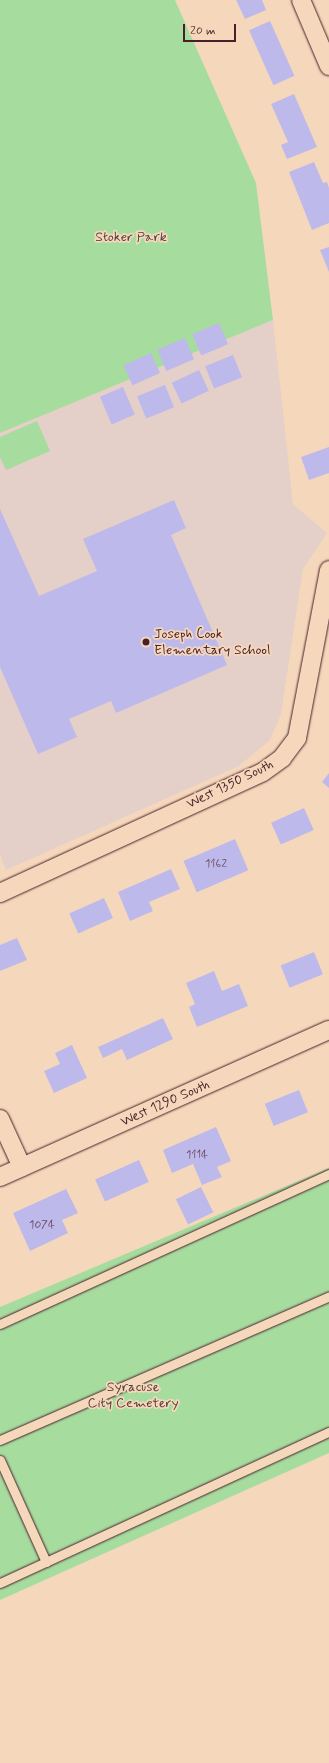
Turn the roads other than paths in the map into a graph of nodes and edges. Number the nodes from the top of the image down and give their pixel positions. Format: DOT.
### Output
graph roads {
  1 [pos="301,0"];
  2 [pos="329,66"];
  3 [pos="329,570"];
  4 [pos="0,892"];
  5 [pos="329,1030"];
  6 [pos="0,1119"];
  7 [pos="22,1167"];
  8 [pos="329,1174"];
  9 [pos="0,1177"];
  10 [pos="329,1296"];
  11 [pos="0,1324"];
  12 [pos="329,1432"];
  13 [pos="0,1440"];
  14 [pos="0,1460"];
  15 [pos="46,1562"];
  16 [pos="0,1583"];
  1 -- 2 [label="street"];
  3 -- 4 [label="street, West 1350 South"];
  5 -- 7 [label="street, West 1290 South"];
  6 -- 7 [label="street"];
  7 -- 9 [label="street, West 1290 South"];
  8 -- 11 [label="lane"];
  10 -- 13 [label="lane"];
  12 -- 15 [label="lane"];
  14 -- 15 [label="lane"];
  15 -- 16 [label="lane"];
}
